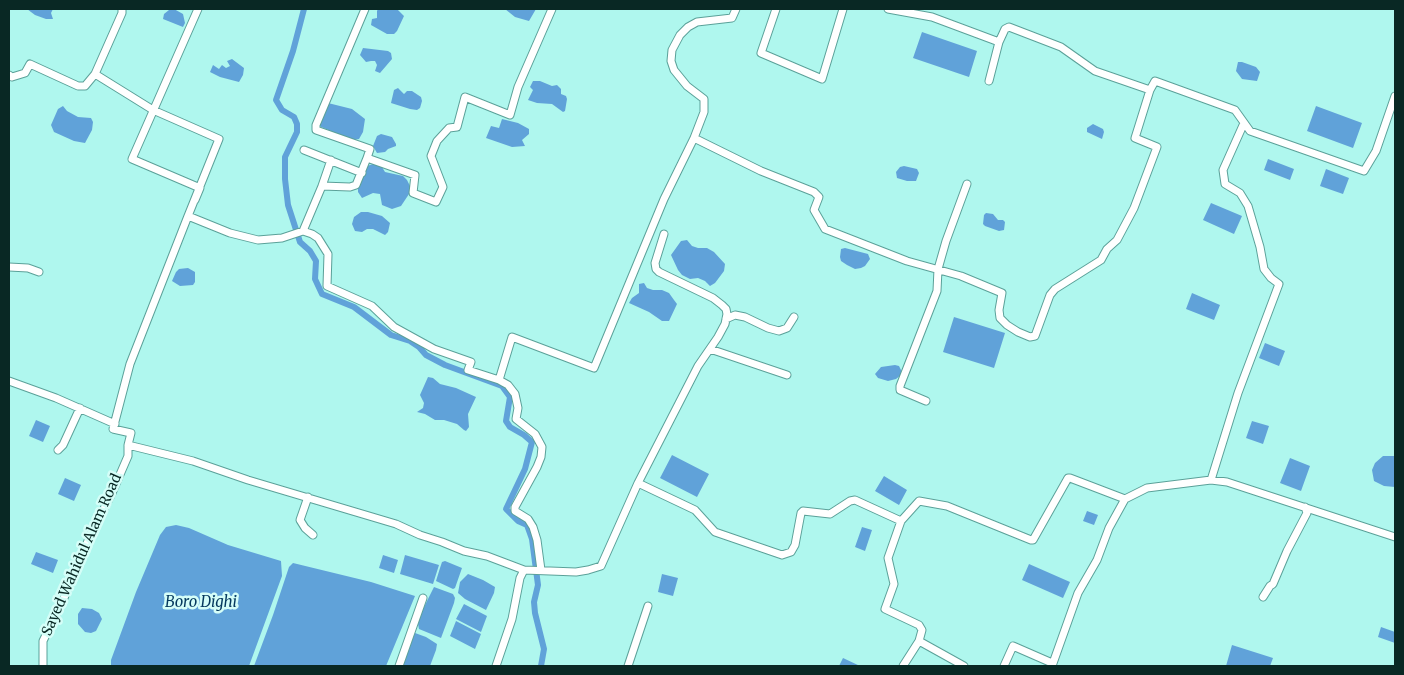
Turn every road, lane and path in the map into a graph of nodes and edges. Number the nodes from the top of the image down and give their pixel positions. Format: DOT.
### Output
graph roads {
  1 [pos="122,9"];
  2 [pos="198,9"];
  3 [pos="365,9"];
  4 [pos="552,9"];
  5 [pos="736,9"];
  6 [pos="776,9"];
  7 [pos="843,9"];
  8 [pos="888,9"];
  9 [pos="999,42"];
  10 [pos="95,74"];
  11 [pos="9,75"];
  12 [pos="989,81"];
  13 [pos="1150,90"];
  14 [pos="1395,96"];
  15 [pos="153,110"];
  16 [pos="1244,123"];
  17 [pos="694,138"];
  18 [pos="304,150"];
  19 [pos="367,158"];
  20 [pos="331,160"];
  21 [pos="362,173"];
  22 [pos="968,184"];
  23 [pos="322,186"];
  24 [pos="200,188"];
  25 [pos="195,200"];
  26 [pos="188,216"];
  27 [pos="304,231"];
  28 [pos="664,234"];
  29 [pos="9,267"];
  30 [pos="938,269"];
  31 [pos="39,272"];
  32 [pos="794,317"];
  33 [pos="726,319"];
  34 [pos="710,349"];
  35 [pos="787,375"];
  36 [pos="499,380"];
  37 [pos="9,381"];
  38 [pos="926,401"];
  39 [pos="80,408"];
  40 [pos="115,424"];
  41 [pos="128,445"];
  42 [pos="58,450"];
  43 [pos="1212,480"];
  44 [pos="638,483"];
  45 [pos="308,497"];
  46 [pos="1125,499"];
  47 [pos="1304,507"];
  48 [pos="902,521"];
  49 [pos="312,535"];
  50 [pos="1395,537"];
  51 [pos="524,570"];
  52 [pos="541,570"];
  53 [pos="1263,597"];
  54 [pos="424,598"];
  55 [pos="648,606"];
  56 [pos="919,641"];
  57 [pos="1052,665"];
  58 [pos="43,666"];
  59 [pos="398,666"];
  60 [pos="496,666"];
  61 [pos="628,666"];
  62 [pos="902,666"];
  63 [pos="964,666"];
  64 [pos="1004,666"];
  1 -- 10 [label="street"];
  2 -- 15 [label="street"];
  3 -- 19 [label="street"];
  4 -- 19 [label="street"];
  5 -- 17 [label="street"];
  6 -- 7 [label="street"];
  8 -- 9 [label="street"];
  9 -- 12 [label="street"];
  9 -- 13 [label="street"];
  10 -- 11 [label="street"];
  10 -- 15 [label="street"];
  13 -- 16 [label="street"];
  13 -- 30 [label="street"];
  14 -- 16 [label="street"];
  15 -- 24 [label="street"];
  15 -- 24 [label="street"];
  16 -- 43 [label="street"];
  17 -- 30 [label="street"];
  17 -- 36 [label="street"];
  18 -- 20 [label="street"];
  19 -- 21 [label="street"];
  20 -- 21 [label="street"];
  20 -- 23 [label="street"];
  21 -- 23 [label="street"];
  22 -- 30 [label="street"];
  23 -- 27 [label="street"];
  24 -- 25 [label="street"];
  24 -- 26 [label="street"];
  26 -- 27 [label="street"];
  26 -- 40 [label="street"];
  27 -- 36 [label="street"];
  28 -- 33 [label="street"];
  29 -- 31 [label="street"];
  30 -- 38 [label="street"];
  32 -- 33 [label="street"];
  33 -- 34 [label="street"];
  34 -- 35 [label="street"];
  34 -- 44 [label="street"];
  36 -- 52 [label="street"];
  37 -- 39 [label="street"];
  39 -- 40 [label="street"];
  39 -- 42 [label="street"];
  40 -- 41 [label="street"];
  41 -- 45 [label="street"];
  41 -- 58 [label="street, Sayed Wahidul Alam Road"];
  43 -- 46 [label="street"];
  43 -- 47 [label="street"];
  44 -- 48 [label="street"];
  44 -- 52 [label="street"];
  45 -- 49 [label="street"];
  45 -- 51 [label="street"];
  46 -- 48 [label="street"];
  46 -- 57 [label="street"];
  47 -- 50 [label="street"];
  47 -- 53 [label="street"];
  48 -- 56 [label="street"];
  51 -- 52 [label="street"];
  51 -- 60 [label="street"];
  54 -- 59 [label="street"];
  55 -- 61 [label="street"];
  56 -- 62 [label="street"];
  56 -- 63 [label="street"];
  57 -- 64 [label="street"];
}
